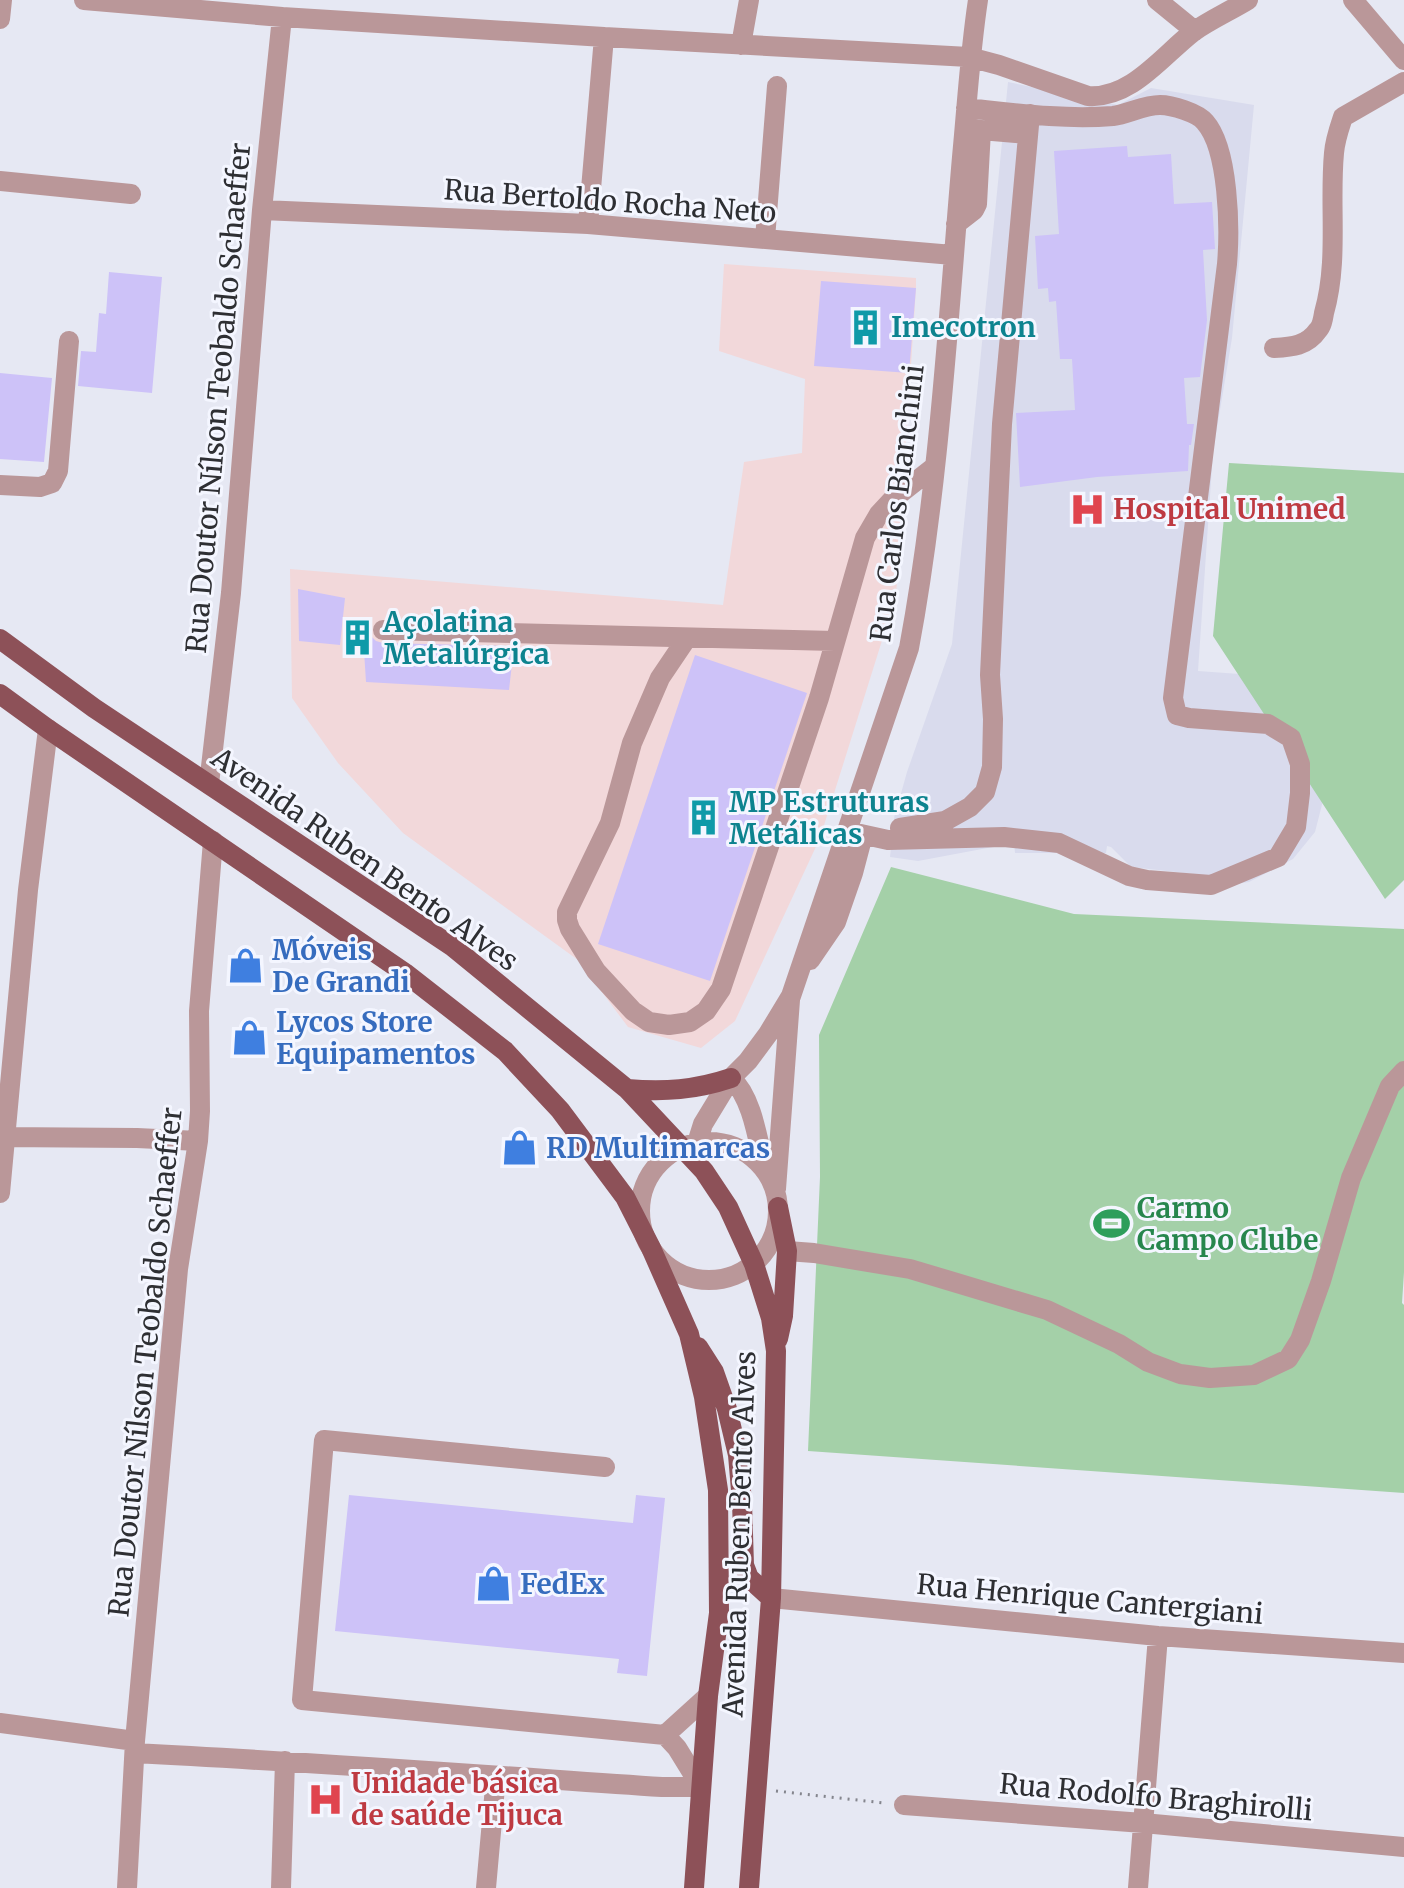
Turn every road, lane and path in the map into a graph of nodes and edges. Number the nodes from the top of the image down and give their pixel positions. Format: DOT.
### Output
graph roads {
  1 [pos="2,0"];
  2 [pos="84,0"];
  3 [pos="749,0"];
  4 [pos="978,0"];
  5 [pos="1157,0"];
  6 [pos="1248,0"];
  7 [pos="1353,0"];
  8 [pos="122,2"];
  9 [pos="326,10"];
  10 [pos="282,17"];
  11 [pos="0,19"];
  12 [pos="1195,31"];
  13 [pos="604,37"];
  14 [pos="741,45"];
  15 [pos="969,57"];
  16 [pos="1404,60"];
  17 [pos="1404,82"];
  18 [pos="777,86"];
  19 [pos="966,108"];
  20 [pos="1029,124"];
  21 [pos="973,129"];
  22 [pos="0,181"];
  23 [pos="131,194"];
  24 [pos="262,210"];
  25 [pos="588,224"];
  26 [pos="765,239"];
  27 [pos="953,255"];
  28 [pos="69,341"];
  29 [pos="1274,348"];
  30 [pos="934,467"];
  31 [pos="0,485"];
  32 [pos="383,630"];
  33 [pos="687,638"];
  34 [pos="0,639"];
  35 [pos="835,641"];
  36 [pos="0,694"];
  37 [pos="48,729"];
  38 [pos="209,784"];
  39 [pos="854,828"];
  40 [pos="923,832"];
  41 [pos="213,841"];
  42 [pos="793,990"];
  43 [pos="1404,1071"];
  44 [pos="731,1078"];
  45 [pos="627,1089"];
  46 [pos="2,1137"];
  47 [pos="198,1141"];
  48 [pos="690,1145"];
  49 [pos="765,1170"];
  50 [pos="0,1193"];
  51 [pos="777,1198"];
  52 [pos="651,1248"];
  53 [pos="787,1251"];
  54 [pos="754,1264"];
  55 [pos="689,1334"];
  56 [pos="776,1351"];
  57 [pos="605,1467"];
  58 [pos="771,1598"];
  59 [pos="1158,1636"];
  60 [pos="1404,1653"];
  61 [pos="708,1696"];
  62 [pos="0,1723"];
  63 [pos="665,1735"];
  64 [pos="135,1747"];
  65 [pos="285,1761"];
  66 [pos="496,1776"];
  67 [pos="701,1787"];
  68 [pos="755,1789"];
  69 [pos="904,1805"];
  70 [pos="1143,1823"];
  71 [pos="1404,1847"];
  72 [pos="127,1888"];
  73 [pos="281,1888"];
  74 [pos="486,1888"];
  75 [pos="694,1888"];
  76 [pos="749,1888"];
  77 [pos="1138,1888"];
  1 -- 11 [label="street"];
  2 -- 8 [label="street"];
  3 -- 14 [label="street"];
  4 -- 15 [label="street, Rua Carlos Bianchini"];
  5 -- 12 [label="street"];
  6 -- 12 [label="street"];
  7 -- 16 [label="street"];
  8 -- 10 [label="street"];
  9 -- 10 [label="street"];
  9 -- 13 [label="street"];
  10 -- 24 [label="street, Rua Doutor Nílson Teobaldo Schaeffer"];
  12 -- 15 [label="street"];
  13 -- 14 [label="street"];
  13 -- 25 [label="street"];
  14 -- 15 [label="street"];
  15 -- 19 [label="street, Rua Carlos Bianchini"];
  17 -- 29 [label="street"];
  18 -- 26 [label="street"];
  19 -- 20 [label="street"];
  19 -- 21 [label="street, Rua Carlos Bianchini"];
  20 -- 21 [label="street"];
  20 -- 40 [label="street"];
  20 -- 40 [label="street"];
  21 -- 27 [label="street, Rua Carlos Bianchini"];
  22 -- 23 [label="street"];
  24 -- 25 [label="street, Rua Bertoldo Rocha Neto"];
  24 -- 38 [label="street, Rua Doutor Nílson Teobaldo Schaeffer"];
  25 -- 26 [label="street, Rua Bertoldo Rocha Neto"];
  26 -- 27 [label="street, Rua Bertoldo Rocha Neto"];
  27 -- 30 [label="street, Rua Carlos Bianchini"];
  28 -- 31 [label="street"];
  30 -- 35 [label="street"];
  30 -- 39 [label="street, Rua Carlos Bianchini"];
  32 -- 33 [label="street"];
  33 -- 35 [label="street"];
  33 -- 35 [label="street"];
  34 -- 38 [label="main road, Avenida Ruben Bento Alves"];
  36 -- 37 [label="main road, Avenida Ruben Bento Alves"];
  37 -- 41 [label="main road, Avenida Ruben Bento Alves"];
  37 -- 46 [label="street"];
  38 -- 45 [label="main road, Avenida Ruben Bento Alves"];
  39 -- 40 [label="street"];
  39 -- 42 [label="street, Rua Carlos Bianchini"];
  41 -- 47 [label="street, Rua Doutor Nílson Teobaldo Schaeffer"];
  41 -- 52 [label="main road, Avenida Ruben Bento Alves"];
  42 -- 44 [label="street, Rua Carlos Bianchini"];
  42 -- 51 [label="street, Rua Carlos Bianchini"];
  43 -- 53 [label="street"];
  44 -- 45 [label="main road"];
  44 -- 48 [label="street, Rua Carlos Bianchini"];
  44 -- 49 [label="street"];
  45 -- 48 [label="main road, Avenida Ruben Bento Alves"];
  46 -- 47 [label="street"];
  46 -- 50 [label="street"];
  47 -- 64 [label="street, Rua Doutor Nílson Teobaldo Schaeffer"];
  48 -- 49 [label="street"];
  48 -- 52 [label="street"];
  48 -- 54 [label="main road, Avenida Ruben Bento Alves"];
  49 -- 51 [label="street"];
  51 -- 53 [label="main road"];
  51 -- 54 [label="street, Rua Carlos Bianchini"];
  52 -- 54 [label="street"];
  52 -- 55 [label="main road, Avenida Ruben Bento Alves"];
  53 -- 56 [label="main road"];
  54 -- 56 [label="main road, Avenida Ruben Bento Alves"];
  55 -- 58 [label="main road"];
  55 -- 61 [label="main road, Avenida Ruben Bento Alves"];
  56 -- 58 [label="main road, Avenida Ruben Bento Alves"];
  57 -- 63 [label="street"];
  58 -- 59 [label="street, Rua Henrique Cantergiani"];
  58 -- 68 [label="main road, Avenida Ruben Bento Alves"];
  59 -- 60 [label="street, Rua Henrique Cantergiani"];
  59 -- 70 [label="street"];
  61 -- 63 [label="street"];
  61 -- 67 [label="main road, Avenida Ruben Bento Alves"];
  62 -- 64 [label="street"];
  63 -- 67 [label="street"];
  64 -- 65 [label="street"];
  64 -- 72 [label="street, Rua Doutor Nílson Teobaldo Schaeffer"];
  65 -- 66 [label="street"];
  65 -- 73 [label="street"];
  66 -- 67 [label="street"];
  66 -- 74 [label="street"];
  67 -- 75 [label="main road, Avenida Ruben Bento Alves"];
  68 -- 69 [label="path"];
  68 -- 76 [label="main road, Avenida Ruben Bento Alves"];
  69 -- 70 [label="street, Rua Rodolfo Braghirolli"];
  70 -- 71 [label="street, Rua Rodolfo Braghirolli"];
  70 -- 77 [label="street"];
}
